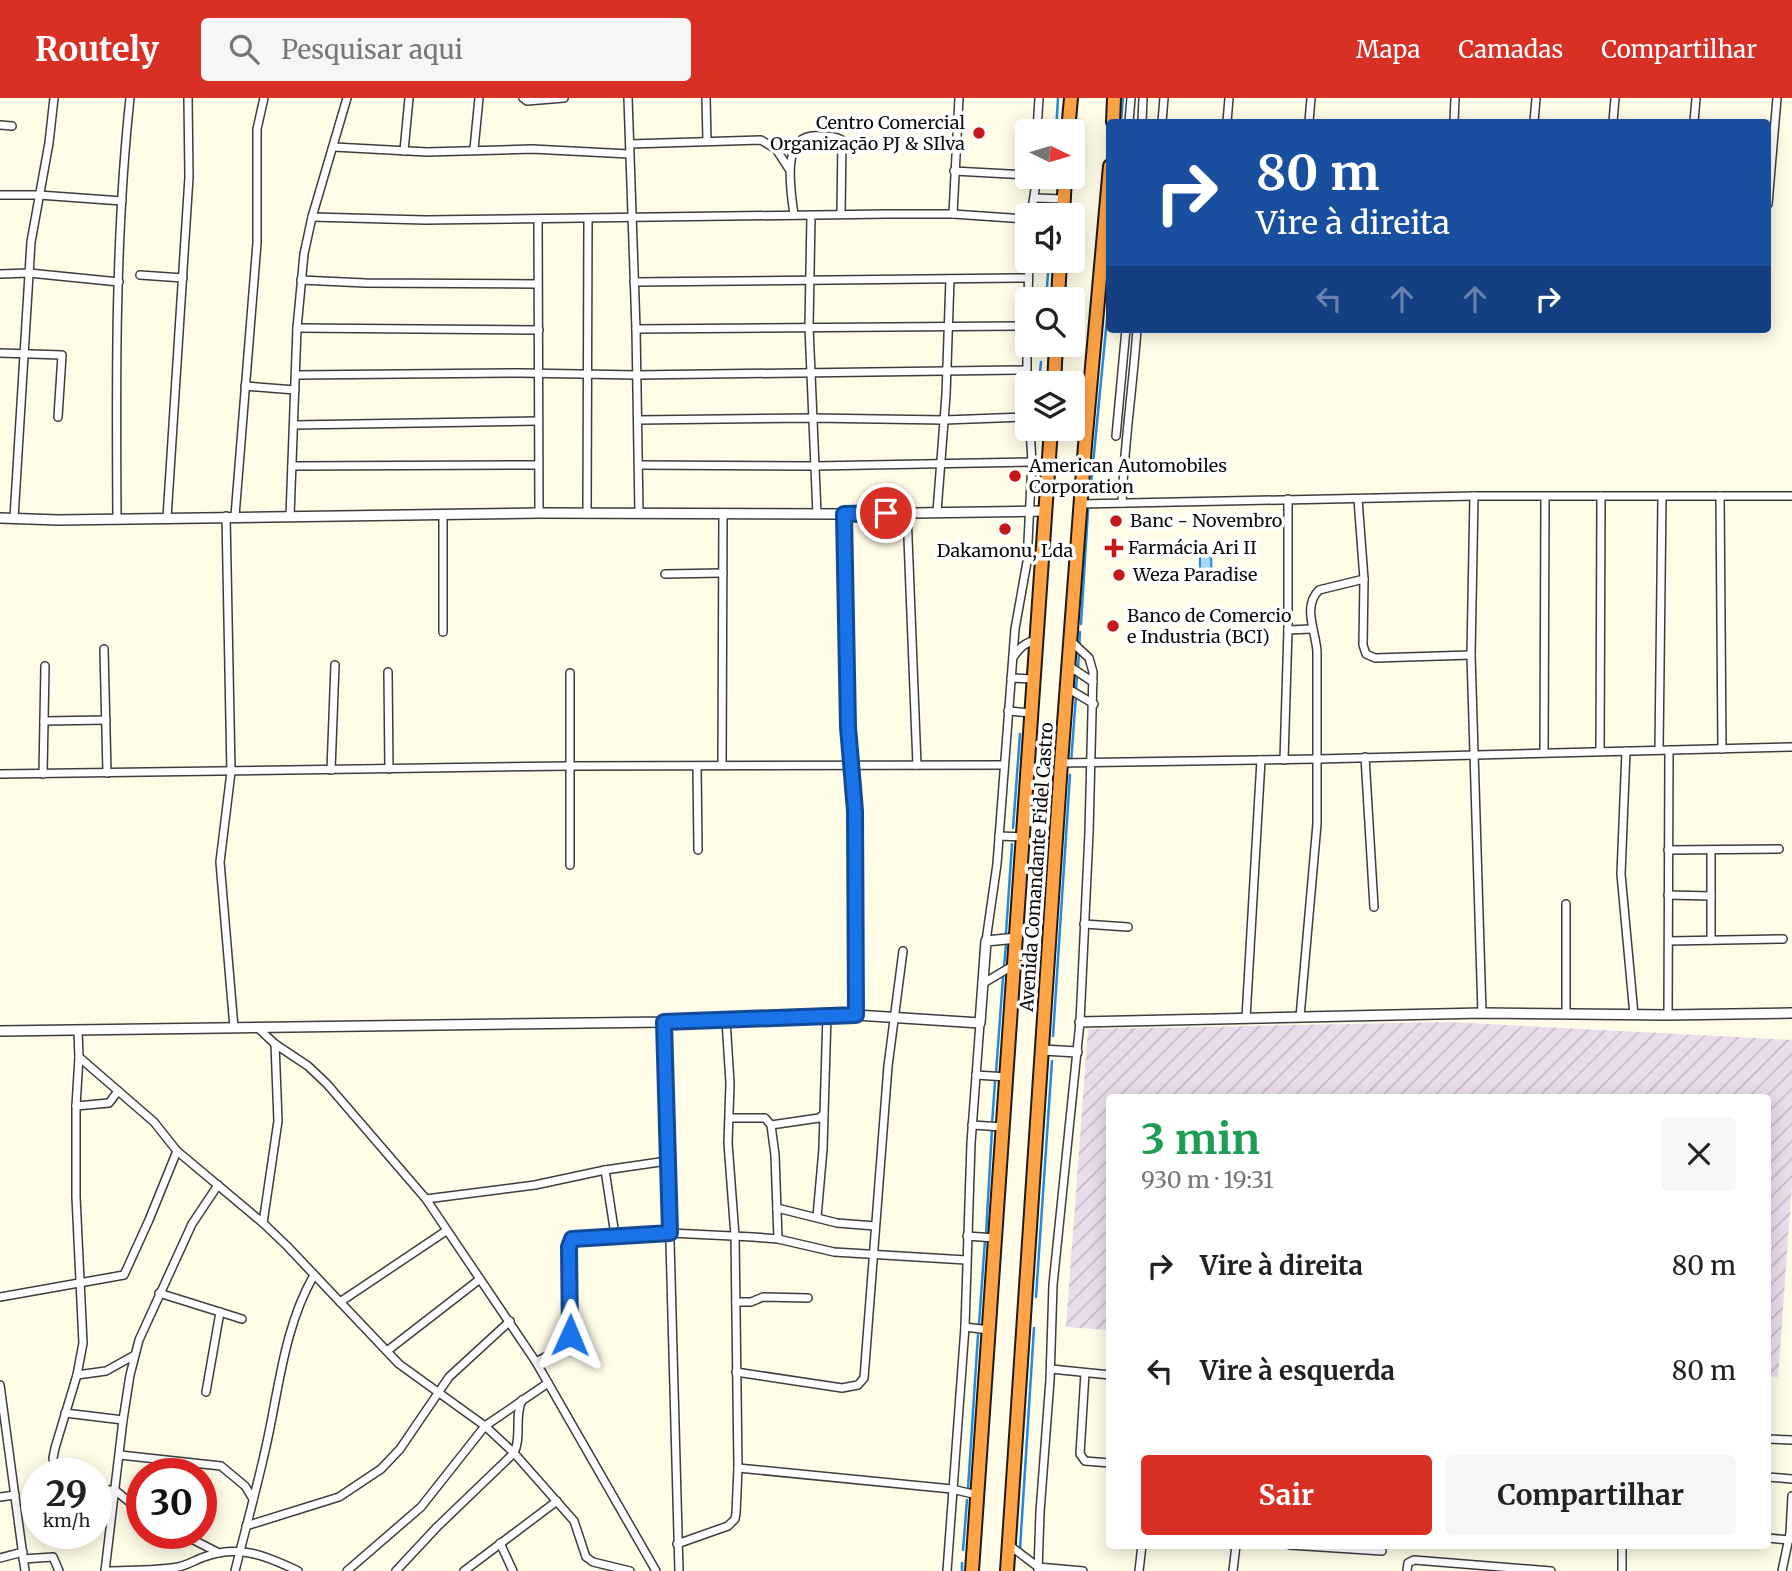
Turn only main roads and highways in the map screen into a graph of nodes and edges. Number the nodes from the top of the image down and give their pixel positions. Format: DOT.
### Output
graph roads {
  1 [pos="1070,98"];
  2 [pos="1114,98"];
  3 [pos="1069,119"];
  4 [pos="1113,119"];
  5 [pos="1106,213"];
  6 [pos="1050,441"];
  7 [pos="972,1571"];
  8 [pos="1007,1571"];
  1 -- 3 [label="highway"];
  2 -- 4 [label="highway"];
  5 -- 8 [label="highway, Avenida Comandante Fidel Castro"];
  6 -- 7 [label="highway, Avenida Comandante Fidel Castro"];
}
